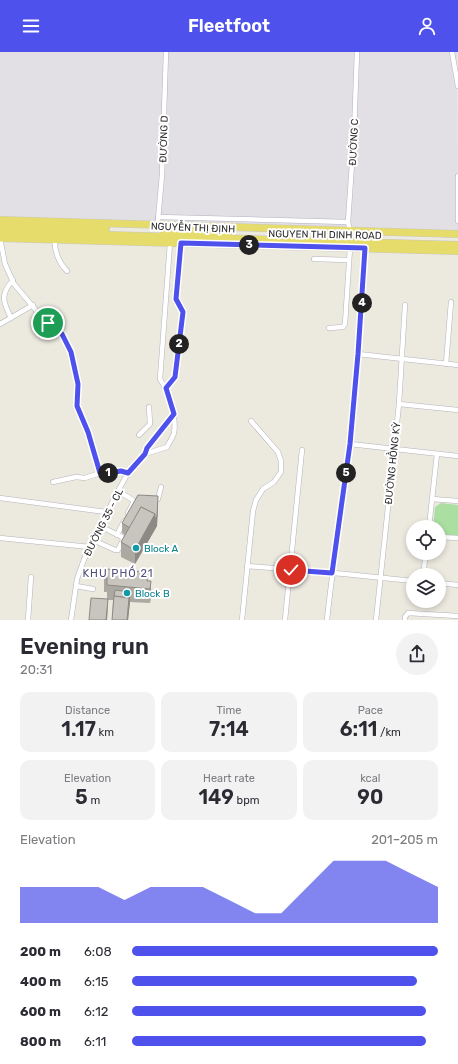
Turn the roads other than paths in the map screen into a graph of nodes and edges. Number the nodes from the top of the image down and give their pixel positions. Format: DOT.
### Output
graph roads {
  1 [pos="166,52"];
  2 [pos="357,52"];
  3 [pos="452,52"];
  4 [pos="458,86"];
  5 [pos="458,176"];
  6 [pos="158,217"];
  7 [pos="0,220"];
  8 [pos="229,220"];
  9 [pos="458,221"];
  10 [pos="348,222"];
  11 [pos="158,226"];
  12 [pos="228,228"];
  13 [pos="0,233"];
  14 [pos="171,234"];
  15 [pos="181,235"];
  16 [pos="458,237"];
  17 [pos="350,239"];
  18 [pos="366,239"];
  19 [pos="55,240"];
  20 [pos="458,245"];
  21 [pos="458,251"];
  22 [pos="314,259"];
  23 [pos="2,260"];
  24 [pos="350,260"];
  25 [pos="67,271"];
  26 [pos="13,280"];
  27 [pos="451,302"];
  28 [pos="33,305"];
  29 [pos="405,305"];
  30 [pos="11,318"];
  31 [pos="0,324"];
  32 [pos="329,328"];
  33 [pos="358,354"];
  34 [pos="402,359"];
  35 [pos="446,364"];
  36 [pos="458,365"];
  37 [pos="166,388"];
  38 [pos="399,404"];
  39 [pos="149,407"];
  40 [pos="458,410"];
  41 [pos="174,414"];
  42 [pos="251,421"];
  43 [pos="139,435"];
  44 [pos="350,444"];
  45 [pos="393,449"];
  46 [pos="302,450"];
  47 [pos="145,454"];
  48 [pos="437,454"];
  49 [pos="458,456"];
  50 [pos="100,473"];
  51 [pos="128,473"];
  52 [pos="53,482"];
  53 [pos="161,487"];
  54 [pos="118,490"];
  55 [pos="0,498"];
  56 [pos="432,499"];
  57 [pos="133,500"];
  58 [pos="141,500"];
  59 [pos="148,500"];
  60 [pos="458,501"];
  61 [pos="106,512"];
  62 [pos="430,520"];
  63 [pos="100,526"];
  64 [pos="117,535"];
  65 [pos="446,537"];
  66 [pos="0,538"];
  67 [pos="458,538"];
  68 [pos="93,540"];
  69 [pos="90,547"];
  70 [pos="247,566"];
  71 [pos="291,570"];
  72 [pos="332,573"];
  73 [pos="31,577"];
  74 [pos="379,578"];
  75 [pos="406,580"];
  76 [pos="446,584"];
  77 [pos="458,585"];
  78 [pos="76,586"];
  79 [pos="92,589"];
  80 [pos="456,617"];
  81 [pos="28,620"];
  82 [pos="71,620"];
  83 [pos="242,620"];
  84 [pos="285,620"];
  85 [pos="327,620"];
  86 [pos="376,620"];
  87 [pos="405,620"];
  1 -- 6 [label="street, ĐƯỜNG D"];
  2 -- 10 [label="street, ĐƯỜNG C"];
  3 -- 4 [label="street"];
  5 -- 9 [label="street"];
  6 -- 8 [label="street"];
  6 -- 11 [label="street, ĐƯỜNG D"];
  7 -- 11 [label="main road, NGUYỄN THỊ ĐỊNH"];
  8 -- 10 [label="street"];
  8 -- 12 [label="street"];
  10 -- 17 [label="street, ĐƯỜNG C"];
  11 -- 14 [label="main road, NGUYỄN THỊ ĐỊNH"];
  12 -- 15 [label="main road, NGUYỄN THỊ ĐỊNH"];
  12 -- 17 [label="main road, NGUYỄN THỊ ĐỊNH"];
  13 -- 14 [label="main road"];
  13 -- 19 [label="main road, NGUYỄN THỊ ĐỊNH"];
  13 -- 23 [label="street"];
  14 -- 15 [label="main road, NGUYỄN THỊ ĐỊNH"];
  14 -- 15 [label="main road, NGUYỄN THỊ ĐỊNH"];
  14 -- 19 [label="main road, NGUYỄN THỊ ĐỊNH"];
  14 -- 37 [label="street, ĐƯỜNG 35 - CL"];
  15 -- 17 [label="main road, NGUYEN THI DINH ROAD"];
  15 -- 17 [label="main road, NGUYỄN THỊ ĐỊNH"];
  15 -- 37 [label="street"];
  16 -- 18 [label="main road, NGUYỄN THỊ ĐỊNH"];
  17 -- 18 [label="main road, NGUYỄN THỊ ĐỊNH"];
  17 -- 18 [label="main road, NGUYEN THI DINH ROAD"];
  17 -- 24 [label="street, ĐƯỜNG C"];
  18 -- 20 [label="main road, NGUYEN THI DINH ROAD"];
  18 -- 21 [label="main road, NGUYỄN THỊ ĐỊNH"];
  18 -- 33 [label="street"];
  19 -- 25 [label="street"];
  22 -- 24 [label="street"];
  23 -- 26 [label="street"];
  24 -- 32 [label="street, ĐƯỜNG C"];
  26 -- 28 [label="street"];
  26 -- 30 [label="street"];
  27 -- 35 [label="street"];
  28 -- 30 [label="street"];
  28 -- 50 [label="street"];
  29 -- 34 [label="street, ĐƯỜNG HỒNG KỲ"];
  30 -- 31 [label="street"];
  33 -- 34 [label="street"];
  33 -- 44 [label="street"];
  34 -- 35 [label="street"];
  34 -- 38 [label="street, ĐƯỜNG HỒNG KỲ"];
  35 -- 36 [label="street"];
  37 -- 41 [label="street, ĐƯỜNG 35 - CL"];
  38 -- 40 [label="street"];
  38 -- 45 [label="street, ĐƯỜNG HỒNG KỲ"];
  39 -- 43 [label="street"];
  41 -- 47 [label="street, ĐƯỜNG 35 - CL"];
  41 -- 47 [label="street, ĐƯỜNG 35 - CL"];
  42 -- 70 [label="street"];
  44 -- 45 [label="street"];
  44 -- 72 [label="street"];
  45 -- 48 [label="street"];
  45 -- 74 [label="street, ĐƯỜNG HỒNG KỲ"];
  46 -- 71 [label="street"];
  47 -- 51 [label="street, ĐƯỜNG 35 - CL"];
  48 -- 49 [label="street"];
  48 -- 56 [label="street"];
  50 -- 51 [label="street"];
  50 -- 52 [label="street"];
  51 -- 54 [label="street, ĐƯỜNG 35 - CL"];
  53 -- 59 [label="street"];
  54 -- 57 [label="street"];
  54 -- 61 [label="street, ĐƯỜNG 35 - CL"];
  55 -- 61 [label="street"];
  56 -- 60 [label="street"];
  56 -- 62 [label="street"];
  57 -- 58 [label="street"];
  57 -- 64 [label="street"];
  61 -- 63 [label="street, ĐƯỜNG 35 - CL"];
  63 -- 64 [label="street"];
  63 -- 68 [label="street, ĐƯỜNG 35 - CL"];
  64 -- 68 [label="street"];
  65 -- 67 [label="street"];
  66 -- 69 [label="street"];
  68 -- 69 [label="street, ĐƯỜNG 35 - CL"];
  69 -- 78 [label="street, ĐƯỜNG 35 - CL"];
  70 -- 71 [label="street"];
  70 -- 83 [label="street"];
  71 -- 72 [label="street"];
  71 -- 84 [label="street"];
  72 -- 74 [label="street"];
  72 -- 85 [label="street"];
  73 -- 81 [label="street"];
  74 -- 75 [label="street"];
  74 -- 86 [label="street, ĐƯỜNG HỒNG KỲ"];
  76 -- 77 [label="street"];
  78 -- 79 [label="street"];
  78 -- 82 [label="street, ĐƯỜNG 35 - CL"];
  80 -- 87 [label="street"];
}
